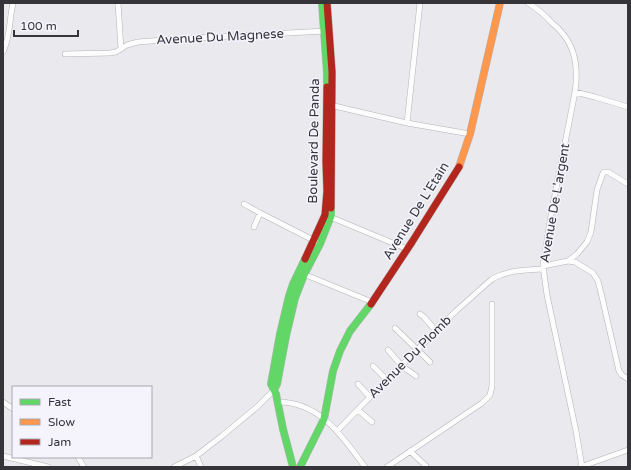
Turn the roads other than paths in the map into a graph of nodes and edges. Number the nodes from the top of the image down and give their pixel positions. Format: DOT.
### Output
graph roads {
  1 [pos="13,3"];
  2 [pos="118,3"];
  3 [pos="322,3"];
  4 [pos="327,3"];
  5 [pos="420,3"];
  6 [pos="500,3"];
  7 [pos="528,3"];
  8 [pos="326,31"];
  9 [pos="120,49"];
  10 [pos="3,52"];
  11 [pos="65,54"];
  12 [pos="575,92"];
  13 [pos="330,105"];
  14 [pos="628,107"];
  15 [pos="407,123"];
  16 [pos="470,134"];
  17 [pos="628,184"];
  18 [pos="244,204"];
  19 [pos="260,213"];
  20 [pos="328,216"];
  21 [pos="254,227"];
  22 [pos="313,240"];
  23 [pos="320,244"];
  24 [pos="407,249"];
  25 [pos="568,261"];
  26 [pos="543,268"];
  27 [pos="301,273"];
  28 [pos="372,302"];
  29 [pos="492,304"];
  30 [pos="420,314"];
  31 [pos="395,328"];
  32 [pos="436,331"];
  33 [pos="388,350"];
  34 [pos="417,350"];
  35 [pos="430,362"];
  36 [pos="373,366"];
  37 [pos="402,366"];
  38 [pos="416,376"];
  39 [pos="628,379"];
  40 [pos="387,380"];
  41 [pos="358,384"];
  42 [pos="274,390"];
  43 [pos="370,397"];
  44 [pos="3,402"];
  45 [pos="278,402"];
  46 [pos="12,408"];
  47 [pos="358,410"];
  48 [pos="324,419"];
  49 [pos="372,422"];
  50 [pos="337,431"];
  51 [pos="628,450"];
  52 [pos="410,452"];
  53 [pos="3,456"];
  54 [pos="196,456"];
  55 [pos="79,458"];
  56 [pos="426,466"];
  57 [pos="48,467"];
  58 [pos="84,467"];
  59 [pos="174,467"];
  60 [pos="201,467"];
  61 [pos="294,467"];
  62 [pos="300,467"];
  63 [pos="365,467"];
  64 [pos="387,467"];
  65 [pos="581,467"];
  1 -- 10 [label="street"];
  2 -- 9 [label="street"];
  3 -- 8 [label="street, Boulevard De Panda"];
  4 -- 8 [label="street, Boulevard De Panda"];
  5 -- 15 [label="street"];
  6 -- 16 [label="street, Avenue De L'Etain"];
  7 -- 12 [label="street, Avenue De L'argent"];
  8 -- 9 [label="street, Avenue Du Magnese"];
  8 -- 13 [label="street, Boulevard De Panda"];
  9 -- 11 [label="street, Avenue Du Magnese"];
  12 -- 14 [label="street"];
  12 -- 26 [label="street, Avenue De L'argent"];
  13 -- 15 [label="street"];
  13 -- 20 [label="street, Boulevard De Panda"];
  15 -- 16 [label="street"];
  16 -- 24 [label="street, Avenue De L'Etain"];
  17 -- 25 [label="street"];
  18 -- 19 [label="street"];
  19 -- 21 [label="street"];
  19 -- 22 [label="street"];
  20 -- 22 [label="street, Boulevard De Panda"];
  20 -- 23 [label="street, Boulevard De Panda"];
  20 -- 24 [label="street"];
  22 -- 23 [label="street"];
  22 -- 27 [label="street, Boulevard De Panda"];
  23 -- 27 [label="street, Boulevard De Panda"];
  24 -- 28 [label="street, Avenue De L'Etain"];
  25 -- 26 [label="street, Avenue Du Plomb"];
  25 -- 39 [label="street"];
  26 -- 32 [label="street, Avenue Du Plomb"];
  26 -- 65 [label="street, Avenue De L'argent"];
  27 -- 28 [label="street"];
  27 -- 42 [label="street, Boulevard De Panda"];
  28 -- 48 [label="street, Avenue De L'Etain"];
  29 -- 52 [label="street"];
  30 -- 32 [label="street"];
  31 -- 34 [label="street"];
  32 -- 34 [label="street, Avenue Du Plomb"];
  33 -- 37 [label="street"];
  34 -- 35 [label="street"];
  34 -- 37 [label="street, Avenue Du Plomb"];
  36 -- 40 [label="street"];
  37 -- 38 [label="street"];
  37 -- 40 [label="street, Avenue Du Plomb"];
  40 -- 43 [label="street, Avenue Du Plomb"];
  41 -- 43 [label="street"];
  42 -- 45 [label="street, Boulevard De Panda"];
  42 -- 54 [label="street"];
  43 -- 47 [label="street, Avenue Du Plomb"];
  44 -- 46 [label="street"];
  45 -- 48 [label="street"];
  45 -- 61 [label="street, Boulevard De Panda"];
  47 -- 49 [label="street"];
  47 -- 50 [label="street, Avenue Du Plomb"];
  48 -- 50 [label="street"];
  48 -- 62 [label="street, Avenue De L'Etain"];
  50 -- 63 [label="street"];
  51 -- 65 [label="street"];
  52 -- 56 [label="street"];
  52 -- 64 [label="street"];
  53 -- 57 [label="street"];
  54 -- 59 [label="street"];
  54 -- 60 [label="street"];
  55 -- 58 [label="street"];
}
